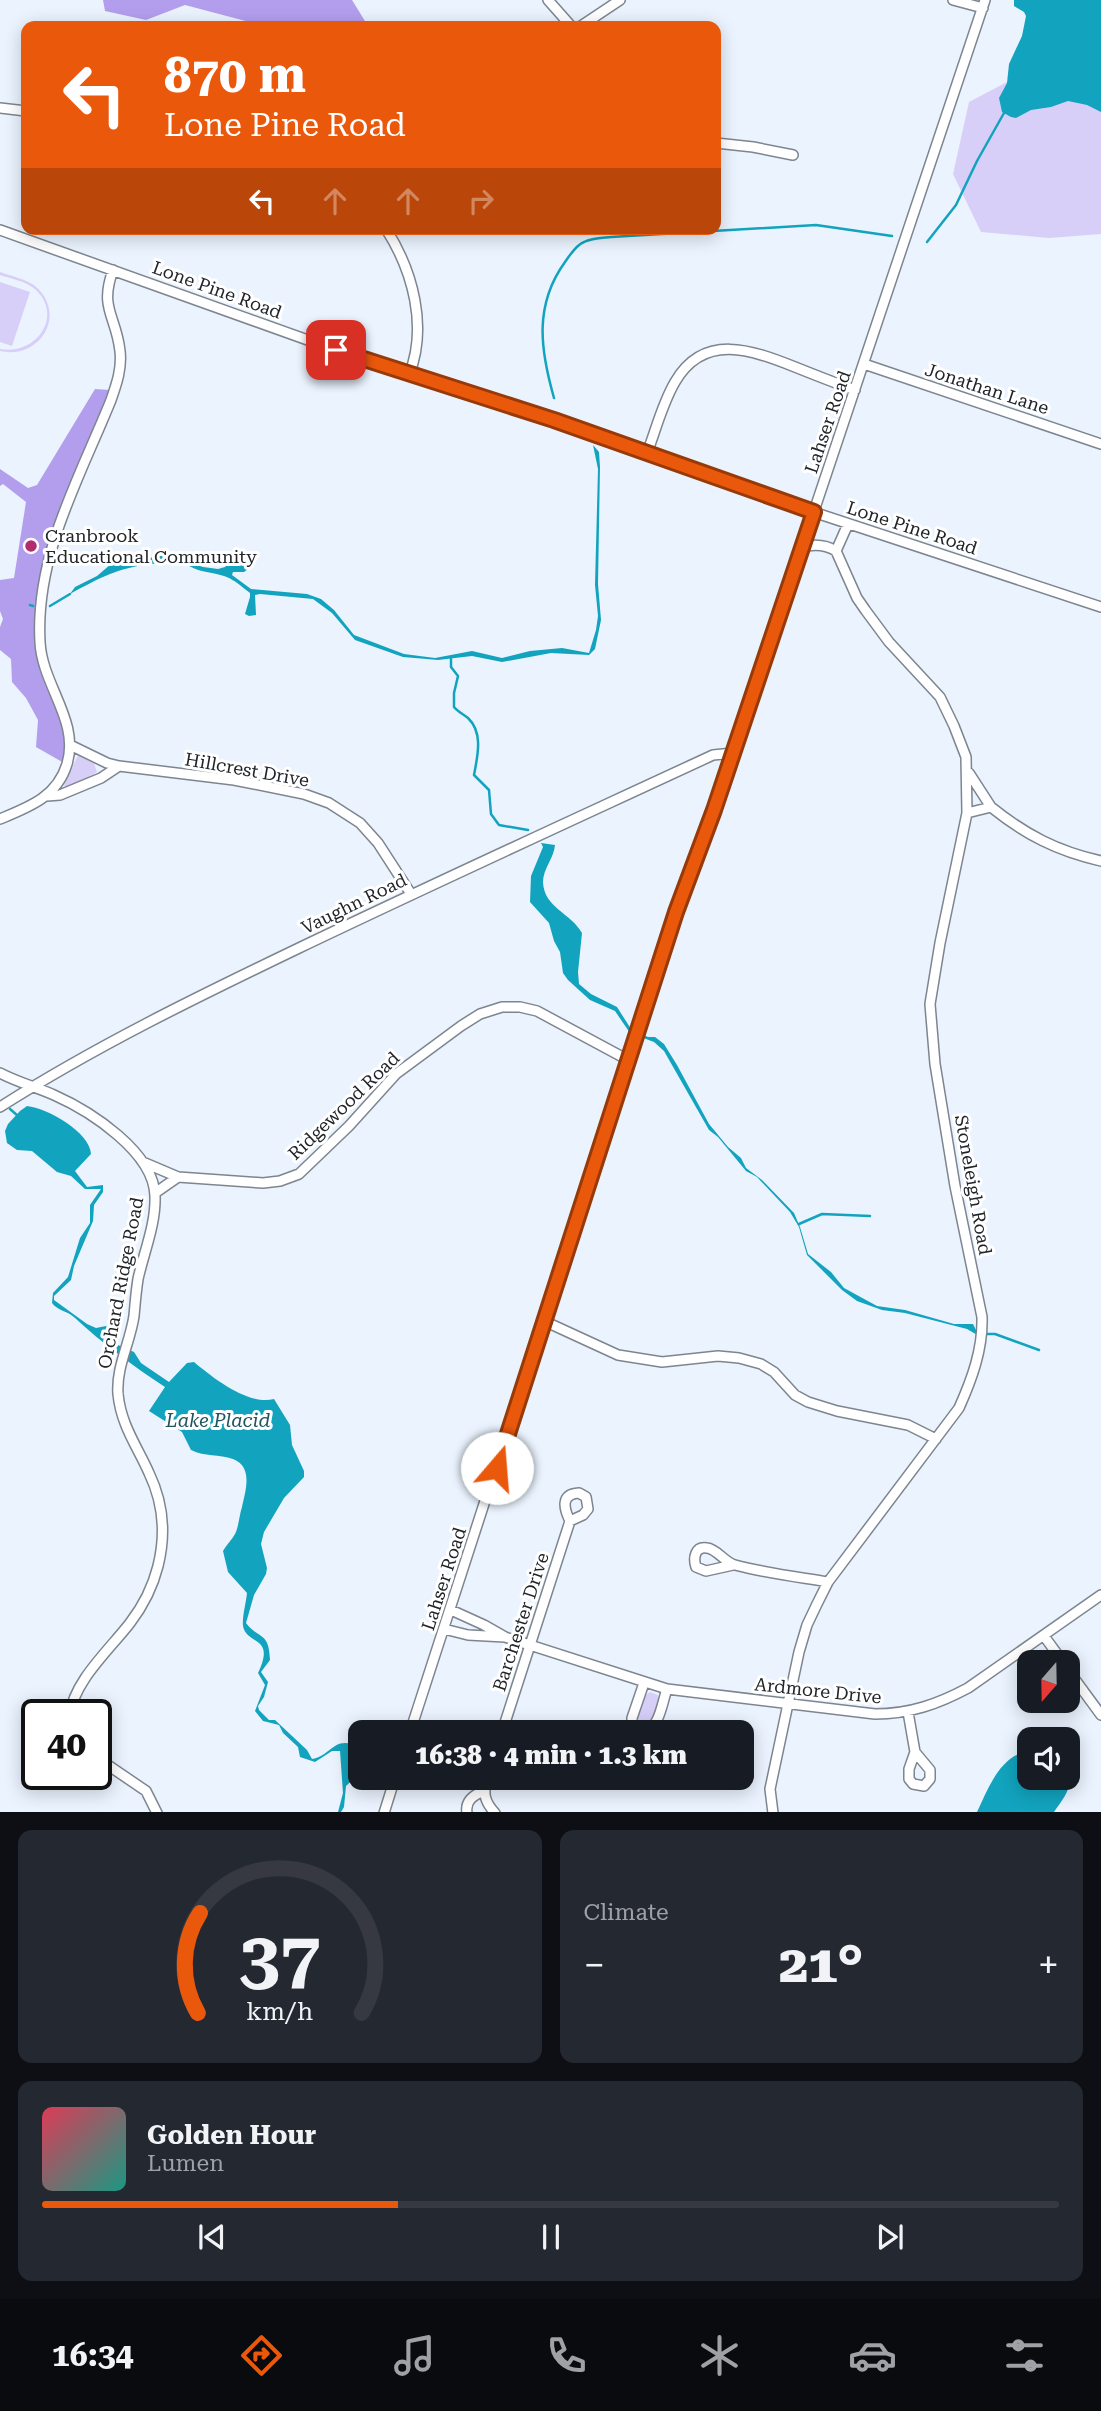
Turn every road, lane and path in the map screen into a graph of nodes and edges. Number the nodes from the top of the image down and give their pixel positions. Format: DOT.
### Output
graph roads {
  1 [pos="548,0"];
  2 [pos="620,0"];
  3 [pos="953,0"];
  4 [pos="984,4"];
  5 [pos="567,21"];
  6 [pos="588,21"];
  7 [pos="0,108"];
  8 [pos="21,110"];
  9 [pos="721,144"];
  10 [pos="793,155"];
  11 [pos="0,230"];
  12 [pos="389,235"];
  13 [pos="113,270"];
  14 [pos="864,364"];
  15 [pos="409,375"];
  16 [pos="855,390"];
  17 [pos="1101,444"];
  18 [pos="648,453"];
  19 [pos="814,512"];
  20 [pos="848,524"];
  21 [pos="802,547"];
  22 [pos="836,551"];
  23 [pos="1101,607"];
  24 [pos="70,746"];
  25 [pos="733,753"];
  26 [pos="119,766"];
  27 [pos="968,772"];
  28 [pos="47,796"];
  29 [pos="991,807"];
  30 [pos="967,813"];
  31 [pos="0,819"];
  32 [pos="1101,861"];
  33 [pos="411,894"];
  34 [pos="630,1061"];
  35 [pos="0,1073"];
  36 [pos="33,1086"];
  37 [pos="5,1104"];
  38 [pos="145,1163"];
  39 [pos="178,1177"];
  40 [pos="155,1193"];
  41 [pos="544,1321"];
  42 [pos="936,1439"];
  43 [pos="570,1521"];
  44 [pos="733,1565"];
  45 [pos="828,1582"];
  46 [pos="1101,1595"];
  47 [pos="451,1610"];
  48 [pos="444,1629"];
  49 [pos="1044,1636"];
  50 [pos="505,1637"];
  51 [pos="531,1645"];
  52 [pos="1054,1650"];
  53 [pos="643,1683"];
  54 [pos="1080,1686"];
  55 [pos="667,1689"];
  56 [pos="74,1699"];
  57 [pos="788,1705"];
  58 [pos="908,1712"];
  59 [pos="1101,1715"];
  60 [pos="414,1720"];
  61 [pos="506,1720"];
  62 [pos="632,1720"];
  63 [pos="657,1720"];
  64 [pos="915,1752"];
  65 [pos="112,1767"];
  66 [pos="391,1790"];
  67 [pos="484,1791"];
  68 [pos="157,1812"];
  69 [pos="384,1812"];
  70 [pos="467,1812"];
  71 [pos="495,1812"];
  72 [pos="773,1812"];
  1 -- 5 [label="street"];
  2 -- 6 [label="street"];
  3 -- 4 [label="street"];
  4 -- 14 [label="street, Lahser Road"];
  7 -- 8 [label="street"];
  9 -- 10 [label="street"];
  11 -- 13 [label="street, Lone Pine Road"];
  12 -- 15 [label="street"];
  13 -- 15 [label="street, Lone Pine Road"];
  13 -- 24 [label="street"];
  14 -- 16 [label="street, Lahser Road"];
  14 -- 17 [label="street, Jonathan Lane"];
  15 -- 18 [label="street, Lone Pine Road"];
  16 -- 18 [label="street"];
  16 -- 19 [label="street, Lahser Road"];
  18 -- 19 [label="street, Lone Pine Road"];
  19 -- 20 [label="street, Lone Pine Road"];
  19 -- 21 [label="street, Lahser Road"];
  20 -- 22 [label="street"];
  20 -- 23 [label="street, Lone Pine Road"];
  21 -- 22 [label="street"];
  21 -- 25 [label="street, Lahser Road"];
  22 -- 27 [label="street, Stoneleigh Road"];
  24 -- 26 [label="street, Hillcrest Drive"];
  24 -- 28 [label="street"];
  25 -- 33 [label="street, Vaughn Road"];
  25 -- 34 [label="street, Lahser Road"];
  26 -- 28 [label="street"];
  26 -- 33 [label="street, Hillcrest Drive"];
  27 -- 29 [label="street"];
  27 -- 30 [label="street, Stoneleigh Road"];
  28 -- 31 [label="street"];
  29 -- 30 [label="street"];
  29 -- 32 [label="street"];
  30 -- 42 [label="street, Stoneleigh Road"];
  33 -- 36 [label="street, Vaughn Road"];
  34 -- 39 [label="street, Ridgewood Road"];
  34 -- 41 [label="street, Lahser Road"];
  35 -- 36 [label="street, Orchard Ridge Road"];
  36 -- 37 [label="street, Vaughn Road"];
  36 -- 38 [label="street, Orchard Ridge Road"];
  38 -- 39 [label="street, Ridgewood Road"];
  38 -- 40 [label="street, Orchard Ridge Road"];
  39 -- 40 [label="street"];
  40 -- 56 [label="street, Orchard Ridge Road"];
  41 -- 42 [label="street"];
  41 -- 47 [label="street, Lahser Road"];
  42 -- 45 [label="street, Stoneleigh Road"];
  43 -- 51 [label="street, Barchester Drive"];
  44 -- 45 [label="street"];
  45 -- 57 [label="street, Stoneleigh Road"];
  46 -- 49 [label="street, Ardmore Drive"];
  47 -- 48 [label="street, Lahser Road"];
  47 -- 50 [label="street, Ardmore Drive"];
  48 -- 50 [label="street, Ardmore Drive"];
  48 -- 60 [label="street, Lahser Road"];
  49 -- 52 [label="street"];
  49 -- 58 [label="street, Ardmore Drive"];
  50 -- 51 [label="street, Ardmore Drive"];
  51 -- 53 [label="street, Ardmore Drive"];
  51 -- 61 [label="street, Barchester Drive"];
  53 -- 55 [label="street, Ardmore Drive"];
  53 -- 62 [label="street"];
  54 -- 59 [label="street"];
  55 -- 57 [label="street, Ardmore Drive"];
  55 -- 63 [label="street"];
  57 -- 58 [label="street, Ardmore Drive"];
  57 -- 72 [label="street, Stoneleigh Road"];
  58 -- 64 [label="street"];
  65 -- 68 [label="street"];
  66 -- 69 [label="street"];
  67 -- 70 [label="street"];
  67 -- 71 [label="street"];
}
